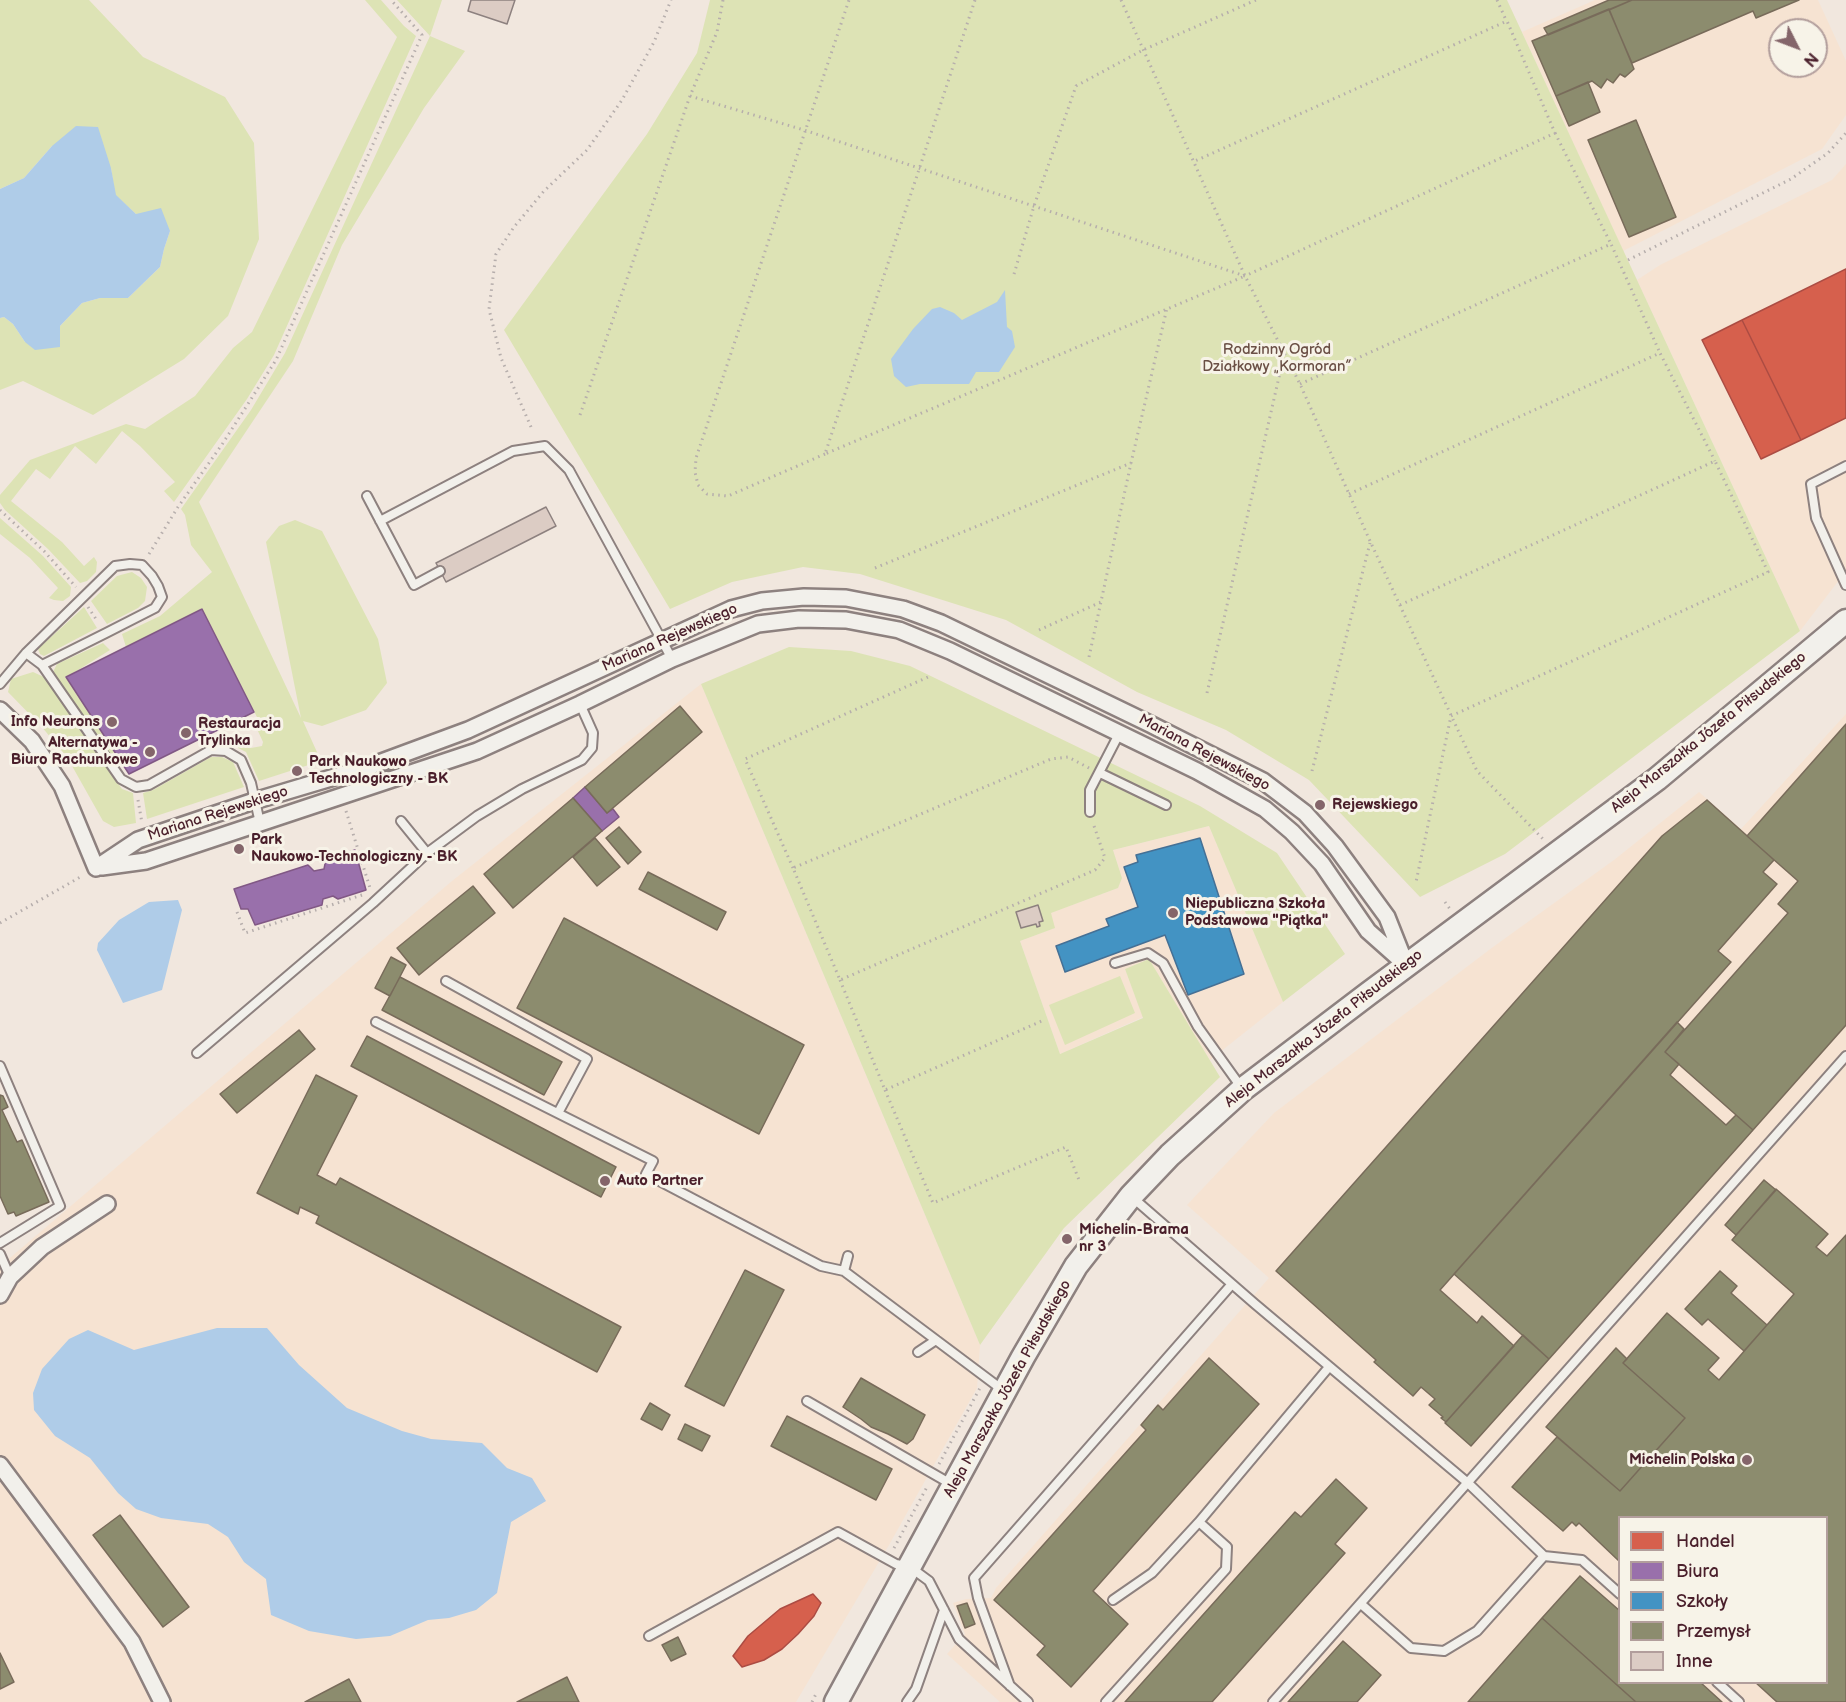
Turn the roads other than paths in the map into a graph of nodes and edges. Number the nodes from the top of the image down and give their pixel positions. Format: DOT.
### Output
graph roads {
  1 [pos="1846,466"];
  2 [pos="367,496"];
  3 [pos="380,522"];
  4 [pos="440,571"];
  5 [pos="1846,585"];
  6 [pos="1846,621"];
  7 [pos="662,639"];
  8 [pos="26,653"];
  9 [pos="672,659"];
  10 [pos="42,665"];
  11 [pos="0,684"];
  12 [pos="580,704"];
  13 [pos="0,710"];
  14 [pos="1119,734"];
  15 [pos="1100,773"];
  16 [pos="255,801"];
  17 [pos="1166,805"];
  18 [pos="1090,812"];
  19 [pos="401,821"];
  20 [pos="260,823"];
  21 [pos="427,853"];
  22 [pos="96,868"];
  23 [pos="1115,963"];
  24 [pos="1406,965"];
  25 [pos="446,981"];
  26 [pos="376,1022"];
  27 [pos="197,1053"];
  28 [pos="1846,1056"];
  29 [pos="0,1066"];
  30 [pos="1243,1089"];
  31 [pos="558,1113"];
  32 [pos="1131,1196"];
  33 [pos="107,1204"];
  34 [pos="0,1244"];
  35 [pos="0,1254"];
  36 [pos="848,1256"];
  37 [pos="844,1271"];
  38 [pos="10,1276"];
  39 [pos="1232,1284"];
  40 [pos="0,1295"];
  41 [pos="936,1340"];
  42 [pos="918,1352"];
  43 [pos="1329,1367"];
  44 [pos="1005,1392"];
  45 [pos="807,1401"];
  46 [pos="1,1467"];
  47 [pos="1468,1483"];
  48 [pos="954,1486"];
  49 [pos="1199,1521"];
  50 [pos="1544,1556"];
  51 [pos="910,1567"];
  52 [pos="1618,1592"];
  53 [pos="1113,1600"];
  54 [pos="1361,1604"];
  55 [pos="945,1610"];
  56 [pos="649,1636"];
  57 [pos="1718,1684"];
  58 [pos="1010,1686"];
  59 [pos="162,1702"];
  60 [pos="836,1702"];
  61 [pos="906,1702"];
  62 [pos="1028,1702"];
  63 [pos="1106,1702"];
  64 [pos="1273,1702"];
  65 [pos="1739,1702"];
  1 -- 5 [label="lane"];
  2 -- 3 [label="lane"];
  3 -- 4 [label="lane"];
  3 -- 7 [label="lane"];
  6 -- 24 [label="street, Aleja Marszałka Józefa Piłsudskiego"];
  7 -- 9 [label="lane"];
  7 -- 16 [label="street, Mariana Rejewskiego"];
  7 -- 24 [label="street, Mariana Rejewskiego"];
  8 -- 10 [label="lane"];
  8 -- 10 [label="lane"];
  8 -- 11 [label="lane"];
  9 -- 12 [label="street, Mariana Rejewskiego"];
  9 -- 14 [label="street, Mariana Rejewskiego"];
  10 -- 16 [label="lane"];
  12 -- 20 [label="street, Mariana Rejewskiego"];
  12 -- 21 [label="lane"];
  13 -- 22 [label="street"];
  14 -- 15 [label="lane"];
  14 -- 24 [label="street, Mariana Rejewskiego"];
  15 -- 17 [label="lane"];
  15 -- 18 [label="lane"];
  16 -- 20 [label="lane"];
  16 -- 22 [label="street, Mariana Rejewskiego"];
  19 -- 21 [label="lane"];
  20 -- 22 [label="street, Mariana Rejewskiego"];
  21 -- 27 [label="lane"];
  23 -- 30 [label="lane"];
  24 -- 30 [label="street, Aleja Marszałka Józefa Piłsudskiego"];
  25 -- 31 [label="lane"];
  26 -- 31 [label="lane"];
  28 -- 47 [label="lane"];
  29 -- 34 [label="lane"];
  30 -- 32 [label="street, Aleja Marszałka Józefa Piłsudskiego"];
  31 -- 37 [label="lane"];
  32 -- 39 [label="lane"];
  32 -- 44 [label="street, Aleja Marszałka Józefa Piłsudskiego"];
  33 -- 38 [label="street"];
  35 -- 38 [label="lane"];
  36 -- 37 [label="lane"];
  37 -- 41 [label="lane"];
  38 -- 40 [label="street"];
  39 -- 43 [label="lane"];
  39 -- 58 [label="lane"];
  41 -- 42 [label="lane"];
  41 -- 44 [label="lane"];
  43 -- 47 [label="lane"];
  43 -- 49 [label="lane"];
  44 -- 48 [label="street, Aleja Marszałka Józefa Piłsudskiego"];
  45 -- 48 [label="lane"];
  46 -- 59 [label="street"];
  47 -- 50 [label="lane"];
  47 -- 54 [label="lane"];
  48 -- 51 [label="street, Aleja Marszałka Józefa Piłsudskiego"];
  49 -- 53 [label="lane"];
  49 -- 63 [label="lane"];
  50 -- 52 [label="lane"];
  50 -- 54 [label="lane"];
  51 -- 55 [label="lane"];
  51 -- 56 [label="lane"];
  51 -- 60 [label="street, Aleja Marszałka Józefa Piłsudskiego"];
  54 -- 64 [label="lane"];
  55 -- 58 [label="lane"];
  55 -- 61 [label="lane"];
  57 -- 65 [label="lane"];
  58 -- 62 [label="lane"];
}
